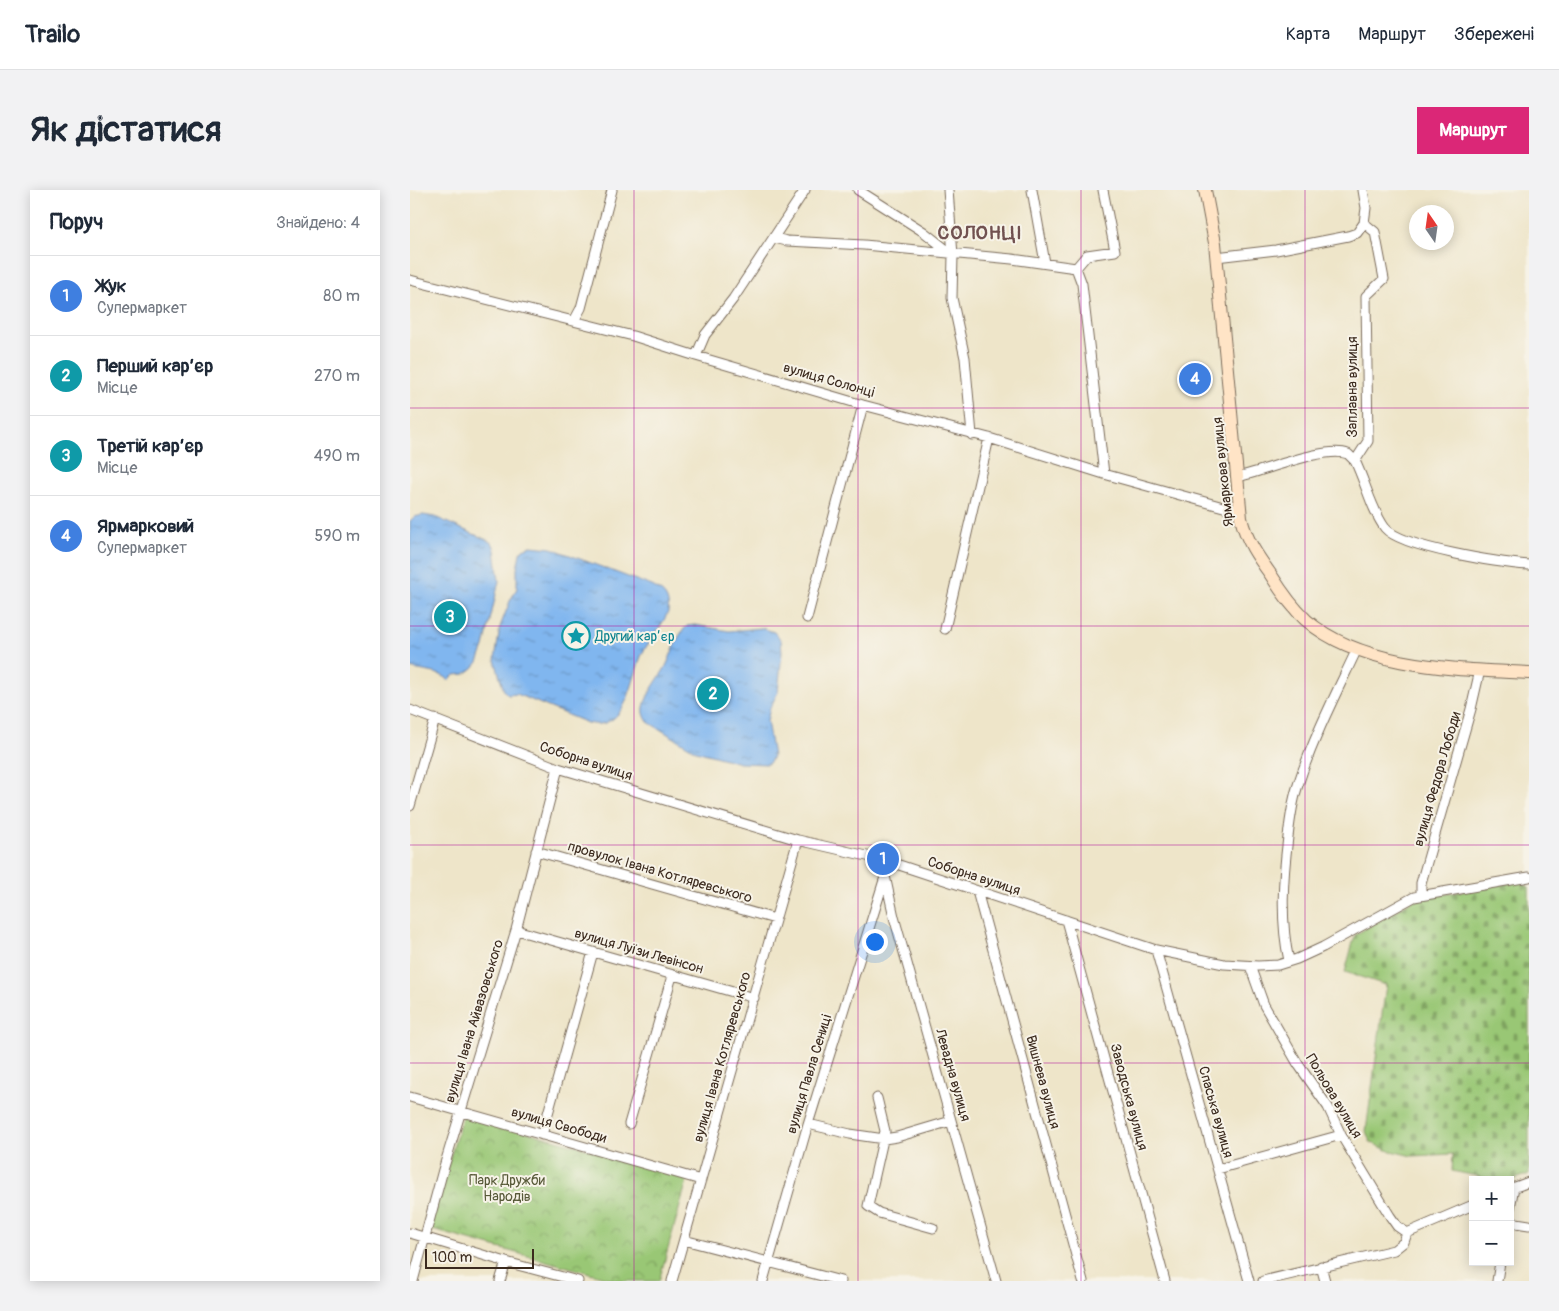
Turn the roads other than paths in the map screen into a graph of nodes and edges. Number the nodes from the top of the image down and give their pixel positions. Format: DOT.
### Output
graph roads {
  1 [pos="612,190"];
  2 [pos="805,190"];
  3 [pos="858,190"];
  4 [pos="948,190"];
  5 [pos="1032,190"];
  6 [pos="1103,190"];
  7 [pos="1205,190"];
  8 [pos="1362,190"];
  9 [pos="868,193"];
  10 [pos="1364,223"];
  11 [pos="774,238"];
  12 [pos="953,255"];
  13 [pos="1216,257"];
  14 [pos="1045,264"];
  15 [pos="1076,268"];
  16 [pos="410,280"];
  17 [pos="574,321"];
  18 [pos="696,356"];
  19 [pos="863,404"];
  20 [pos="972,435"];
  21 [pos="989,438"];
  22 [pos="1355,461"];
  23 [pos="1104,474"];
  24 [pos="1237,477"];
  25 [pos="1240,509"];
  26 [pos="1529,565"];
  27 [pos="807,618"];
  28 [pos="945,629"];
  29 [pos="1357,649"];
  30 [pos="1480,670"];
  31 [pos="1529,673"];
  32 [pos="410,710"];
  33 [pos="435,719"];
  34 [pos="558,768"];
  35 [pos="410,806"];
  36 [pos="798,840"];
  37 [pos="536,851"];
  38 [pos="884,860"];
  39 [pos="885,876"];
  40 [pos="1529,877"];
  41 [pos="977,891"];
  42 [pos="1421,894"];
  43 [pos="775,919"];
  44 [pos="1066,920"];
  45 [pos="516,930"];
  46 [pos="1156,950"];
  47 [pos="593,952"];
  48 [pos="1289,961"];
  49 [pos="1250,966"];
  50 [pos="672,976"];
  51 [pos="754,998"];
  52 [pos="410,1097"];
  53 [pos="877,1098"];
  54 [pos="461,1111"];
  55 [pos="951,1121"];
  56 [pos="629,1124"];
  57 [pos="808,1124"];
  58 [pos="542,1135"];
  59 [pos="1342,1135"];
  60 [pos="884,1139"];
  61 [pos="1218,1169"];
  62 [pos="700,1180"];
  63 [pos="1529,1182"];
  64 [pos="1514,1187"];
  65 [pos="1469,1207"];
  66 [pos="1514,1222"];
  67 [pos="1529,1224"];
  68 [pos="933,1228"];
  69 [pos="410,1233"];
  70 [pos="1407,1233"];
  71 [pos="425,1237"];
  72 [pos="684,1240"];
  73 [pos="769,1261"];
  74 [pos="506,1262"];
  75 [pos="1321,1266"];
  76 [pos="1499,1266"];
  77 [pos="412,1281"];
  78 [pos="500,1281"];
  79 [pos="578,1281"];
  80 [pos="672,1281"];
  81 [pos="763,1281"];
  82 [pos="841,1281"];
  83 [pos="996,1281"];
  84 [pos="1083,1281"];
  85 [pos="1165,1281"];
  86 [pos="1249,1281"];
  87 [pos="1263,1281"];
  88 [pos="1325,1281"];
  89 [pos="1496,1281"];
  1 -- 17 [label="street"];
  2 -- 11 [label="street"];
  3 -- 9 [label="street"];
  4 -- 12 [label="street"];
  5 -- 14 [label="street"];
  6 -- 15 [label="street"];
  7 -- 13 [label="main road, Ярмаркова вулиця"];
  8 -- 10 [label="street"];
  9 -- 12 [label="street"];
  10 -- 13 [label="street"];
  10 -- 22 [label="street, Заплавна вулиця"];
  11 -- 12 [label="street"];
  11 -- 18 [label="street"];
  12 -- 14 [label="street"];
  12 -- 20 [label="street"];
  13 -- 24 [label="main road, Ярмаркова вулиця"];
  14 -- 15 [label="street"];
  15 -- 23 [label="street"];
  16 -- 17 [label="street, вулиця Солонці"];
  17 -- 18 [label="street, вулиця Солонці"];
  18 -- 19 [label="street, вулиця Солонці"];
  19 -- 20 [label="street, вулиця Солонці"];
  19 -- 27 [label="street"];
  20 -- 21 [label="street, вулиця Солонці"];
  21 -- 23 [label="street, вулиця Солонці"];
  21 -- 28 [label="street"];
  22 -- 24 [label="street"];
  22 -- 26 [label="street"];
  23 -- 25 [label="street, вулиця Солонці"];
  24 -- 25 [label="main road, Ярмаркова вулиця"];
  25 -- 29 [label="main road, Ярмаркова вулиця"];
  29 -- 30 [label="main road, Ярмаркова вулиця"];
  29 -- 48 [label="street"];
  30 -- 31 [label="main road, Ярмаркова вулиця"];
  30 -- 42 [label="street, вулиця Федора Лободи"];
  32 -- 33 [label="street, Соборна вулиця"];
  33 -- 34 [label="street, Соборна вулиця"];
  33 -- 35 [label="street"];
  34 -- 36 [label="street, Соборна вулиця"];
  34 -- 37 [label="street, вулиця Івана Айвазовського"];
  36 -- 38 [label="street, Соборна вулиця"];
  36 -- 43 [label="street, вулиця Івана Котляревського"];
  37 -- 43 [label="street, провулок Івана Котляревського"];
  37 -- 45 [label="street, вулиця Івана Айвазовського"];
  38 -- 39 [label="street"];
  38 -- 41 [label="street, Соборна вулиця"];
  39 -- 55 [label="street, Левадна вулиця"];
  39 -- 57 [label="street, вулиця Павла Сениці"];
  40 -- 42 [label="street, Соборна вулиця"];
  41 -- 44 [label="street, Соборна вулиця"];
  41 -- 84 [label="street, Вишнева вулиця"];
  42 -- 48 [label="street, Соборна вулиця"];
  43 -- 51 [label="street, вулиця Івана Котляревського"];
  44 -- 46 [label="street, Соборна вулиця"];
  44 -- 85 [label="street, Заводська вулиця"];
  45 -- 47 [label="street, вулиця Луїзи Левінсон"];
  45 -- 54 [label="street, вулиця Івана Айвазовського"];
  46 -- 49 [label="street, Соборна вулиця"];
  46 -- 61 [label="street, Спаська вулиця"];
  47 -- 50 [label="street, вулиця Луїзи Левінсон"];
  47 -- 58 [label="street"];
  48 -- 49 [label="street, Соборна вулиця"];
  49 -- 59 [label="street, Польова вулиця"];
  50 -- 51 [label="street, вулиця Луїзи Левінсон"];
  50 -- 56 [label="street"];
  51 -- 62 [label="street, вулиця Івана Котляревського"];
  52 -- 54 [label="street, вулиця Свободи"];
  53 -- 60 [label="street"];
  54 -- 58 [label="street, вулиця Свободи"];
  54 -- 71 [label="street, вулиця Івана Айвазовського"];
  55 -- 60 [label="street"];
  55 -- 83 [label="street, Левадна вулиця"];
  57 -- 60 [label="street"];
  57 -- 73 [label="street, вулиця Павла Сениці"];
  58 -- 62 [label="street, вулиця Свободи"];
  59 -- 61 [label="street"];
  59 -- 70 [label="street, Польова вулиця"];
  60 -- 68 [label="street"];
  61 -- 86 [label="street, Спаська вулиця"];
  62 -- 72 [label="street, вулиця Івана Котляревського"];
  63 -- 64 [label="street"];
  65 -- 70 [label="street"];
  66 -- 67 [label="street"];
  69 -- 71 [label="street"];
  70 -- 75 [label="street"];
  71 -- 74 [label="street"];
  71 -- 77 [label="street, вулиця Івана Айвазовського"];
  72 -- 73 [label="street"];
  72 -- 80 [label="street, вулиця Івана Котляревського"];
  73 -- 81 [label="street, вулиця Павла Сениці"];
  73 -- 82 [label="street"];
  74 -- 78 [label="street"];
  74 -- 79 [label="street"];
  75 -- 87 [label="street"];
  75 -- 88 [label="street"];
  76 -- 89 [label="street"];
}
